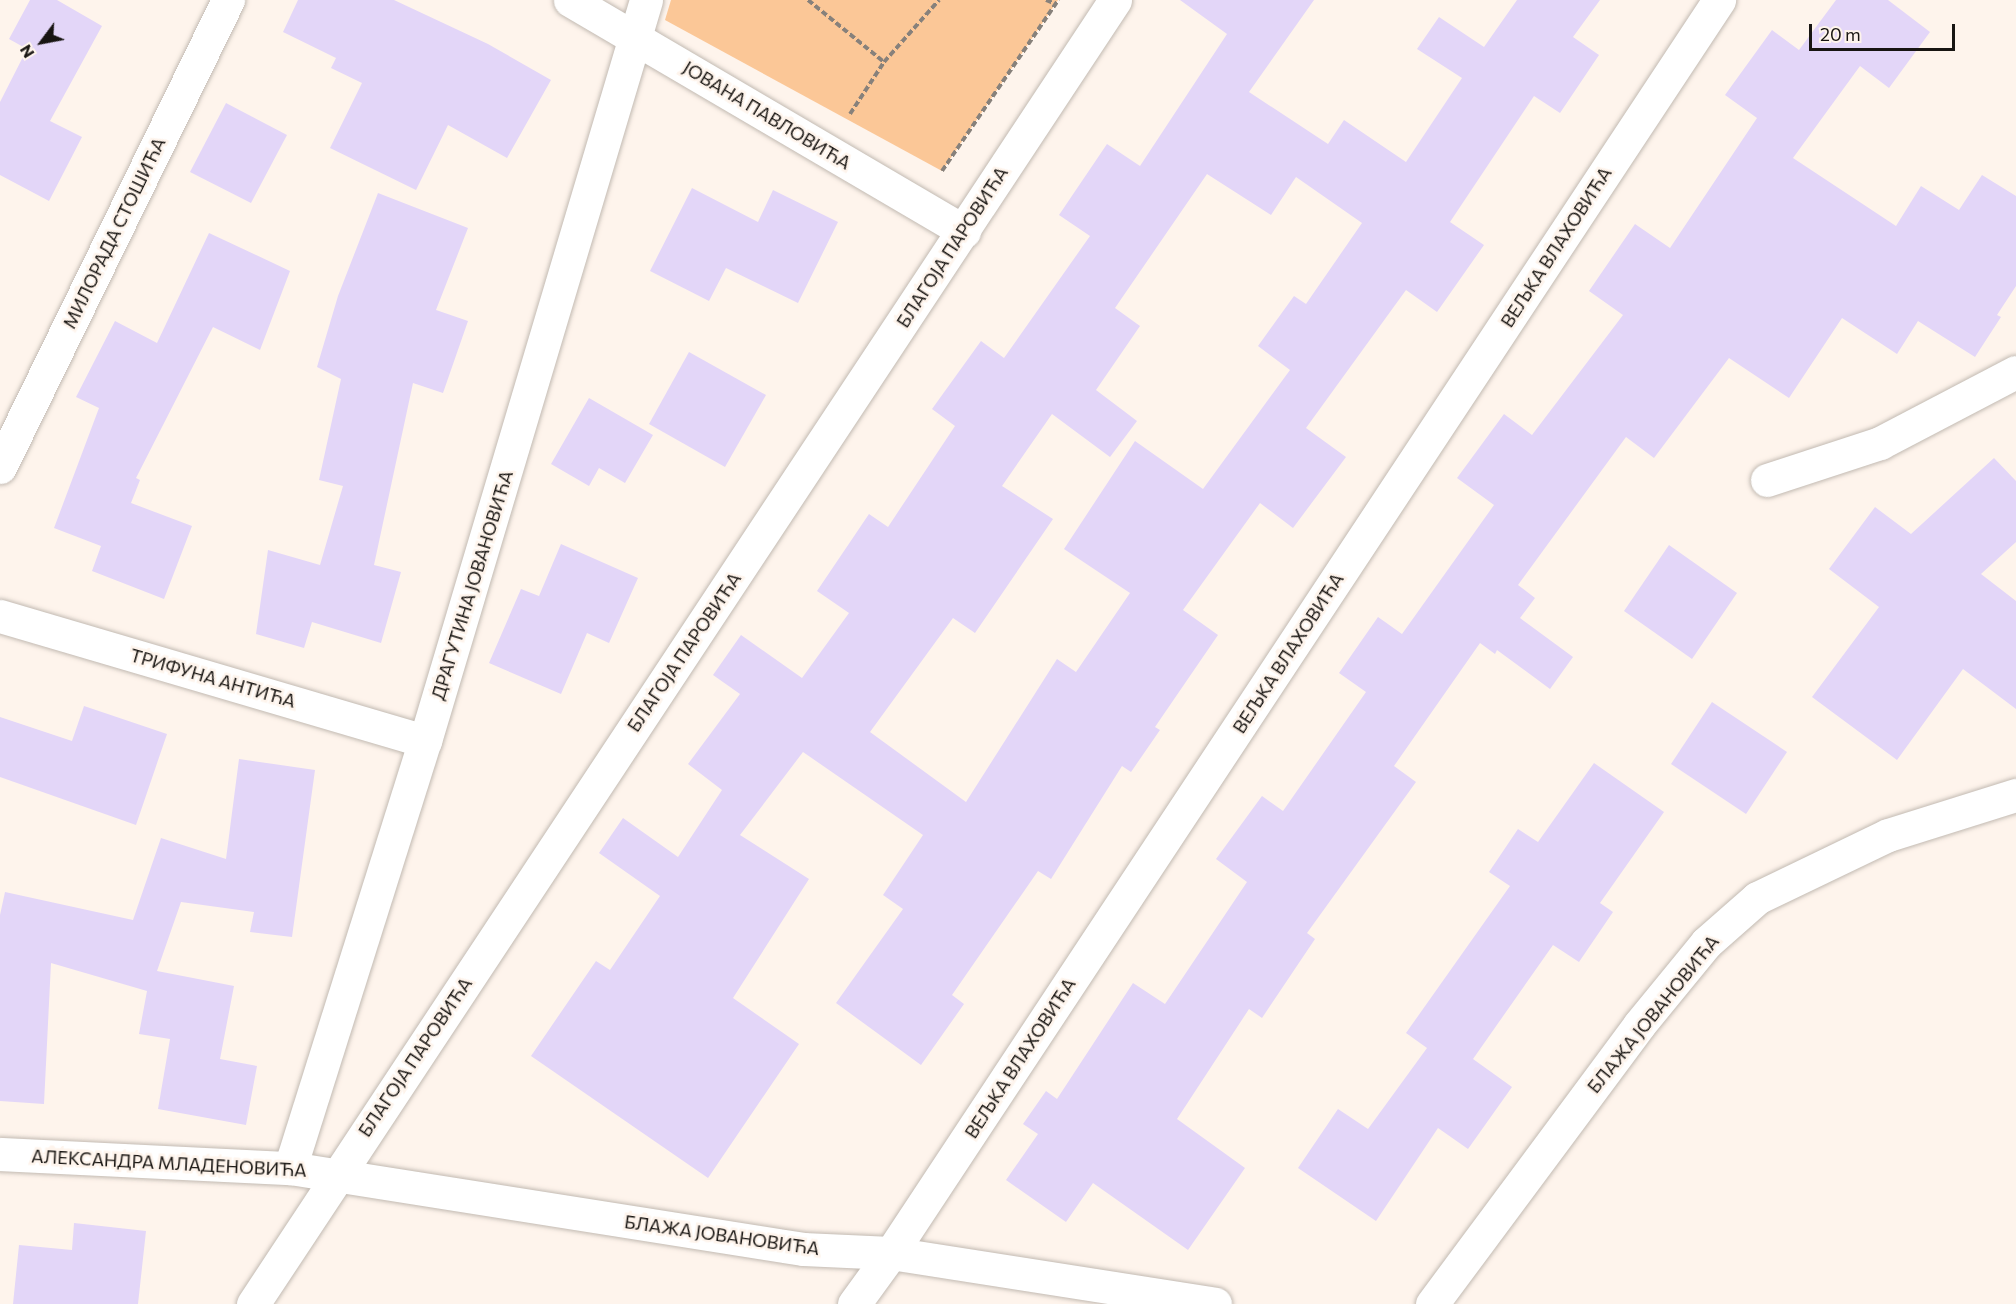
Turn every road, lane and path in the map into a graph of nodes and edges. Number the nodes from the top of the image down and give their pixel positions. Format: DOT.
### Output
graph roads {
  1 [pos="228,0"];
  2 [pos="570,0"];
  3 [pos="646,0"];
  4 [pos="808,0"];
  5 [pos="939,0"];
  6 [pos="1046,0"];
  7 [pos="1115,0"];
  8 [pos="1719,0"];
  9 [pos="1057,2"];
  10 [pos="636,37"];
  11 [pos="884,62"];
  12 [pos="847,120"];
  13 [pos="931,165"];
  14 [pos="964,231"];
  15 [pos="2016,372"];
  16 [pos="0,467"];
  17 [pos="1767,480"];
  18 [pos="0,616"];
  19 [pos="425,741"];
  20 [pos="2016,795"];
  21 [pos="0,1154"];
  22 [pos="290,1168"];
  23 [pos="337,1174"];
  24 [pos="891,1253"];
  25 [pos="253,1304"];
  26 [pos="854,1304"];
  27 [pos="1215,1304"];
  28 [pos="1432,1304"];
  1 -- 16 [label="street, МИЛОРАДА СТОШИЋА"];
  2 -- 10 [label="street, ЈОВАНА ПАВЛОВИЋА"];
  3 -- 10 [label="street, ДРАГУТИНА ЈОВАНОВИЋА"];
  4 -- 11 [label="path"];
  5 -- 11 [label="path"];
  6 -- 9 [label="path"];
  7 -- 14 [label="street, БЛАГОЈА ПАРОВИЋА"];
  8 -- 24 [label="street, ВЕЉКА ВЛАХОВИЋА"];
  9 -- 13 [label="path"];
  10 -- 14 [label="street, ЈОВАНА ПАВЛОВИЋА"];
  10 -- 19 [label="street, ДРАГУТИНА ЈОВАНОВИЋА"];
  11 -- 12 [label="path"];
  14 -- 23 [label="street, БЛАГОЈА ПАРОВИЋА"];
  15 -- 17 [label="street"];
  18 -- 19 [label="street, ТРИФУНА АНТИЋА"];
  19 -- 22 [label="street, ДРАГУТИНА ЈОВАНОВИЋА"];
  20 -- 28 [label="street, БЛАЖА ЈОВАНОВИЋА"];
  21 -- 22 [label="street, АЛЕКСАНДРА МЛАДЕНОВИЋА"];
  22 -- 23 [label="street, АЛЕКСАНДРА МЛАДЕНОВИЋА"];
  23 -- 24 [label="street, БЛАЖА ЈОВАНОВИЋА"];
  23 -- 25 [label="street, БЛАГОЈА ПАРОВИЋА"];
  24 -- 26 [label="street, ВЕЉКА ВЛАХОВИЋА"];
  24 -- 27 [label="street, БЛАЖА ЈОВАНОВИЋА"];
}
